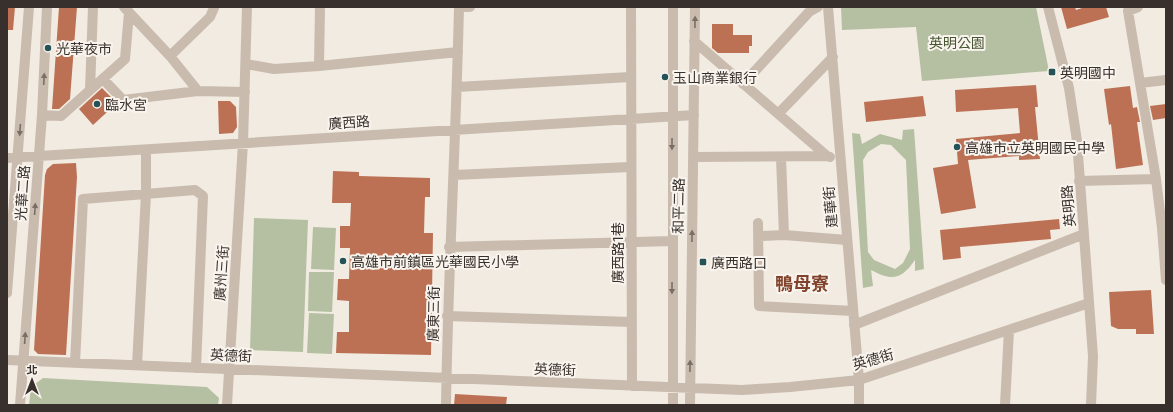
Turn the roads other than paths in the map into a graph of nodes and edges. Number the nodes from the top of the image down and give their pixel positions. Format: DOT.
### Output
graph roads {
  1 [pos="29,7"];
  2 [pos="47,7"];
  3 [pos="93,7"];
  4 [pos="215,7"];
  5 [pos="247,7"];
  6 [pos="320,7"];
  7 [pos="459,7"];
  8 [pos="470,7"];
  9 [pos="631,7"];
  10 [pos="673,7"];
  11 [pos="695,7"];
  12 [pos="818,7"];
  13 [pos="828,7"];
  14 [pos="1048,7"];
  15 [pos="1138,7"];
  16 [pos="127,10"];
  17 [pos="694,41"];
  18 [pos="458,52"];
  19 [pos="170,56"];
  20 [pos="833,57"];
  21 [pos="246,64"];
  22 [pos="319,66"];
  23 [pos="630,76"];
  24 [pos="103,79"];
  25 [pos="1166,80"];
  26 [pos="1140,83"];
  27 [pos="743,84"];
  28 [pos="457,87"];
  29 [pos="90,90"];
  30 [pos="198,91"];
  31 [pos="245,92"];
  32 [pos="778,114"];
  33 [pos="694,115"];
  34 [pos="42,116"];
  35 [pos="672,116"];
  36 [pos="630,119"];
  37 [pos="456,128"];
  38 [pos="243,143"];
  39 [pos="146,150"];
  40 [pos="39,156"];
  41 [pos="827,156"];
  42 [pos="18,157"];
  43 [pos="693,157"];
  44 [pos="781,157"];
  45 [pos="7,158"];
  46 [pos="840,163"];
  47 [pos="630,167"];
  48 [pos="454,175"];
  49 [pos="1156,179"];
  50 [pos="1080,181"];
  51 [pos="146,194"];
  52 [pos="758,223"];
  53 [pos="1164,228"];
  54 [pos="1084,234"];
  55 [pos="784,235"];
  56 [pos="758,236"];
  57 [pos="847,240"];
  58 [pos="632,242"];
  59 [pos="672,242"];
  60 [pos="449,247"];
  61 [pos="9,252"];
  62 [pos="1166,280"];
  63 [pos="7,293"];
  64 [pos="1089,303"];
  65 [pos="853,311"];
  66 [pos="447,316"];
  67 [pos="631,322"];
  68 [pos="854,325"];
  69 [pos="1009,330"];
  70 [pos="7,360"];
  71 [pos="23,360"];
  72 [pos="75,363"];
  73 [pos="137,365"];
  74 [pos="196,368"];
  75 [pos="229,369"];
  76 [pos="446,379"];
  77 [pos="859,380"];
  78 [pos="632,386"];
  79 [pos="673,388"];
  80 [pos="689,389"];
  81 [pos="20,405"];
  82 [pos="227,405"];
  83 [pos="446,405"];
  84 [pos="673,405"];
  85 [pos="690,405"];
  86 [pos="859,405"];
  87 [pos="1005,405"];
  88 [pos="1091,405"];
  1 -- 42 [label="street, 光華二路, one-way"];
  34 -- 2 [label="street, 光華二路, one-way"];
  3 -- 29 [label="street"];
  4 -- 19 [label="street"];
  5 -- 21 [label="street, 廣州三街"];
  6 -- 22 [label="street"];
  7 -- 8 [label="street"];
  7 -- 18 [label="street, 廣東三街"];
  9 -- 23 [label="street, 廣西路1巷"];
  10 -- 35 [label="street, 和平二路"];
  17 -- 11 [label="street, 和平二路, one-way"];
  12 -- 27 [label="street"];
  13 -- 20 [label="street, 建華街"];
  14 -- 50 [label="street, 英明路"];
  15 -- 26 [label="street"];
  16 -- 19 [label="street"];
  16 -- 24 [label="street"];
  17 -- 27 [label="street"];
  17 -- 33 [label="street, 和平二路"];
  18 -- 22 [label="street"];
  18 -- 28 [label="street, 廣東三街"];
  19 -- 30 [label="street"];
  20 -- 32 [label="street"];
  20 -- 46 [label="street, 建華街"];
  21 -- 22 [label="street"];
  21 -- 31 [label="street, 廣州三街"];
  23 -- 28 [label="street"];
  23 -- 36 [label="street, 廣西路1巷"];
  24 -- 29 [label="street"];
  24 -- 30 [label="street"];
  25 -- 26 [label="street"];
  26 -- 49 [label="street"];
  27 -- 32 [label="street"];
  28 -- 37 [label="street, 廣東三街"];
  29 -- 34 [label="street"];
  30 -- 31 [label="street"];
  31 -- 38 [label="street, 廣州三街"];
  32 -- 41 [label="street"];
  33 -- 35 [label="street, 廣西路"];
  33 -- 43 [label="street, 和平二路"];
  34 -- 40 [label="street, 光華二路"];
  35 -- 36 [label="street, 廣西路"];
  35 -- 59 [label="street, 和平二路, one-way"];
  36 -- 37 [label="street, 廣西路"];
  36 -- 47 [label="street, 廣西路1巷"];
  37 -- 38 [label="street, 廣西路"];
  37 -- 48 [label="street, 廣東三街"];
  38 -- 39 [label="street, 廣西路"];
  38 -- 75 [label="street, 廣州三街"];
  39 -- 40 [label="street, 廣西路"];
  39 -- 51 [label="street"];
  40 -- 42 [label="street, 廣西路"];
  71 -- 40 [label="street, 光華二路, one-way"];
  41 -- 44 [label="street"];
  41 -- 46 [label="street"];
  42 -- 45 [label="street, 廣西路"];
  42 -- 61 [label="street, 光華二路"];
  43 -- 44 [label="street"];
  80 -- 43 [label="street, 和平二路, one-way"];
  44 -- 55 [label="street"];
  46 -- 57 [label="street, 建華街"];
  47 -- 48 [label="street"];
  47 -- 58 [label="street, 廣西路1巷"];
  48 -- 60 [label="street, 廣東三街"];
  49 -- 50 [label="street"];
  49 -- 53 [label="street"];
  50 -- 54 [label="street, 英明路"];
  51 -- 72 [label="street"];
  51 -- 73 [label="street"];
  51 -- 74 [label="street"];
  52 -- 56 [label="street"];
  53 -- 62 [label="street"];
  54 -- 64 [label="street, 英明路"];
  54 -- 68 [label="street"];
  55 -- 56 [label="street"];
  55 -- 57 [label="street"];
  56 -- 65 [label="street"];
  57 -- 65 [label="street, 建華街"];
  58 -- 59 [label="street"];
  58 -- 60 [label="street"];
  58 -- 67 [label="street, 廣西路1巷"];
  59 -- 79 [label="street, 和平二路, one-way"];
  60 -- 66 [label="street, 廣東三街"];
  61 -- 63 [label="street, 光華二路"];
  64 -- 69 [label="street, 英德街"];
  64 -- 88 [label="street, 英明路"];
  65 -- 68 [label="street, 建華街"];
  66 -- 67 [label="street"];
  66 -- 76 [label="street, 廣東三街"];
  67 -- 78 [label="street, 廣西路1巷"];
  68 -- 77 [label="street, 建華街"];
  69 -- 77 [label="street, 英德街"];
  69 -- 87 [label="street"];
  70 -- 71 [label="street, 英德街"];
  71 -- 72 [label="street, 英德街"];
  71 -- 81 [label="street, 光華二路"];
  72 -- 73 [label="street, 英德街"];
  73 -- 74 [label="street, 英德街"];
  74 -- 75 [label="street, 英德街"];
  75 -- 76 [label="street, 英德街"];
  75 -- 82 [label="street, 廣州三街"];
  76 -- 78 [label="street, 英德街"];
  76 -- 83 [label="street, 廣東三街"];
  77 -- 80 [label="street, 英德街"];
  77 -- 86 [label="street, 建華街"];
  78 -- 79 [label="street, 英德街"];
  79 -- 80 [label="street, 英德街"];
  79 -- 84 [label="street, 和平二路"];
  80 -- 85 [label="street, 和平二路"];
}
